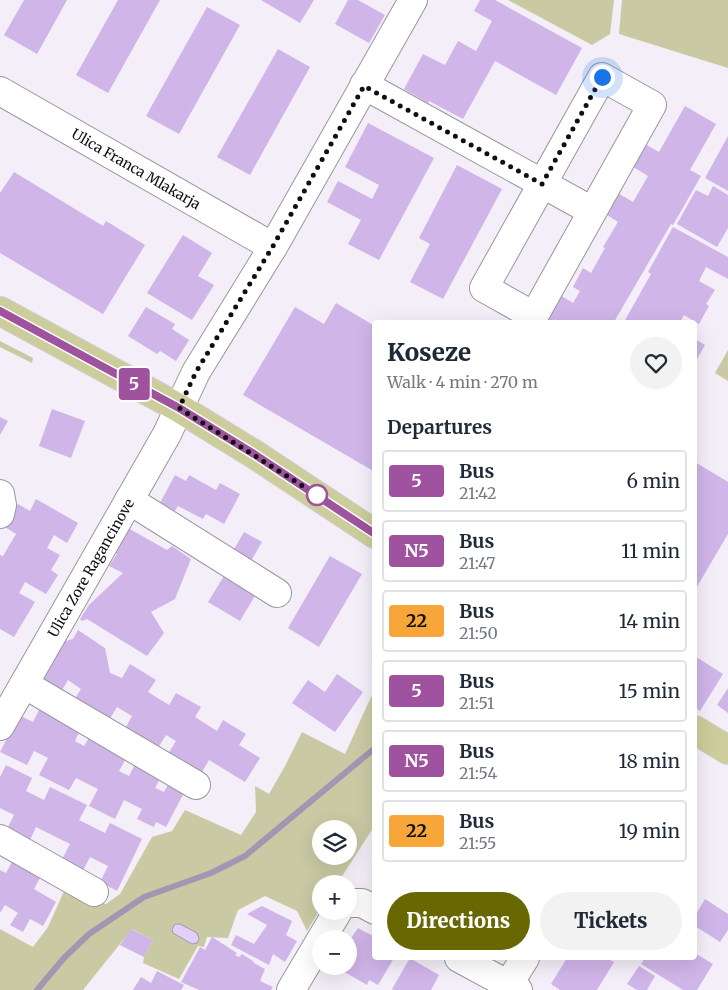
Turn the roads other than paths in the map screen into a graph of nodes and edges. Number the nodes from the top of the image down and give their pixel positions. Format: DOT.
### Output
graph roads {
  1 [pos="411,1"];
  2 [pos="364,86"];
  3 [pos="0,91"];
  4 [pos="542,184"];
  5 [pos="592,211"];
  6 [pos="273,246"];
  7 [pos="0,311"];
  8 [pos="179,408"];
  9 [pos="0,494"];
  10 [pos="129,500"];
  11 [pos="0,514"];
  12 [pos="372,532"];
  13 [pos="277,593"];
  14 [pos="24,684"];
  15 [pos="0,726"];
  16 [pos="697,731"];
  17 [pos="728,750"];
  18 [pos="196,785"];
  19 [pos="0,839"];
  20 [pos="94,892"];
  21 [pos="357,903"];
  22 [pos="372,908"];
  23 [pos="333,920"];
  24 [pos="463,960"];
  25 [pos="524,960"];
  26 [pos="513,987"];
  27 [pos="290,990"];
  1 -- 2 [label="street, Ulica Zore Ragancinove"];
  2 -- 4 [label="street"];
  2 -- 6 [label="street, Ulica Zore Ragancinove"];
  3 -- 6 [label="street, Ulica Franca Mlakarja"];
  4 -- 5 [label="street"];
  4 -- 5 [label="street"];
  4 -- 5 [label="street"];
  6 -- 8 [label="street, Ulica Zore Ragancinove"];
  7 -- 8 [label="main road"];
  8 -- 10 [label="street, Ulica Zore Ragancinove"];
  8 -- 12 [label="main road"];
  9 -- 11 [label="street"];
  10 -- 13 [label="street"];
  10 -- 14 [label="street, Ulica Zore Ragancinove"];
  14 -- 15 [label="street, Ulica Zore Ragancinove"];
  14 -- 18 [label="street"];
  16 -- 17 [label="main road"];
  19 -- 20 [label="street"];
  21 -- 22 [label="street"];
  23 -- 27 [label="street"];
  24 -- 26 [label="street"];
  25 -- 26 [label="street"];
}
